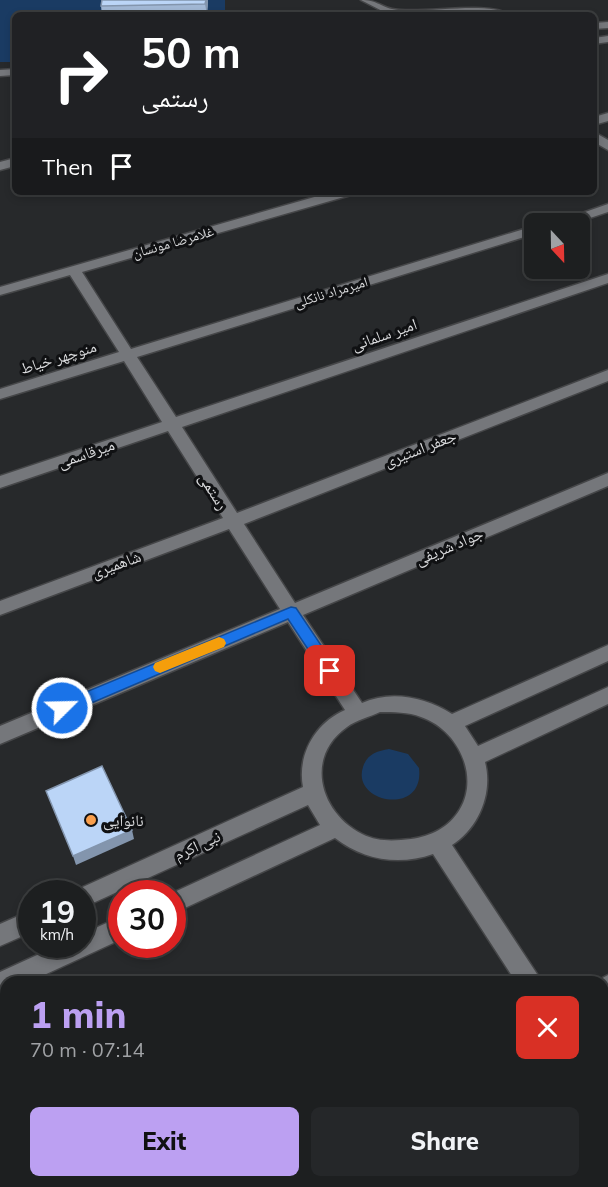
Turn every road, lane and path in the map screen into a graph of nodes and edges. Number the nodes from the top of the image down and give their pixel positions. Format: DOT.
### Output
graph roads {
  1 [pos="366,0"];
  2 [pos="390,12"];
  3 [pos="390,12"];
  4 [pos="490,12"];
  5 [pos="336,195"];
  6 [pos="608,208"];
  7 [pos="590,214"];
  8 [pos="524,233"];
  9 [pos="74,270"];
  10 [pos="608,278"];
  11 [pos="0,291"];
  12 [pos="128,354"];
  13 [pos="608,375"];
  14 [pos="0,394"];
  15 [pos="172,424"];
  16 [pos="608,479"];
  17 [pos="0,482"];
  18 [pos="233,521"];
  19 [pos="0,608"];
  20 [pos="291,612"];
  21 [pos="608,653"];
  22 [pos="608,695"];
  23 [pos="356,710"];
  24 [pos="450,724"];
  25 [pos="0,735"];
  26 [pos="474,757"];
  27 [pos="312,793"];
  28 [pos="335,828"];
  29 [pos="438,843"];
  30 [pos="96,892"];
  31 [pos="186,897"];
  32 [pos="18,927"];
  33 [pos="108,934"];
  34 [pos="0,935"];
  35 [pos="17,976"];
  36 [pos="525,976"];
  1 -- 3 [label="street"];
  2 -- 4 [label="street"];
  5 -- 9 [label="street, غلامرضا مونسان"];
  6 -- 7 [label="street"];
  8 -- 12 [label="street, امیرمراد نانکلی"];
  9 -- 11 [label="street, غلامرضا مونسان"];
  9 -- 12 [label="street, رستمی"];
  10 -- 15 [label="street, امیر سلمانی"];
  12 -- 14 [label="street, منوچهر خیاط"];
  12 -- 15 [label="street, رستمی"];
  13 -- 18 [label="street, جعفر استیری"];
  15 -- 17 [label="street, میرقاسمی"];
  15 -- 18 [label="street, رستمی"];
  16 -- 20 [label="street, جواد شریفی"];
  18 -- 19 [label="street, شاهمیری"];
  18 -- 20 [label="street, رستمی"];
  20 -- 23 [label="street, رستمی"];
  20 -- 25 [label="street, جواد شریفی"];
  21 -- 24 [label="street"];
  22 -- 26 [label="street"];
  23 -- 24 [label="street"];
  23 -- 27 [label="street"];
  24 -- 26 [label="street"];
  26 -- 29 [label="street"];
  27 -- 28 [label="street"];
  27 -- 30 [label="street, نبی اکرم"];
  28 -- 29 [label="street"];
  28 -- 31 [label="street"];
  29 -- 36 [label="street"];
  32 -- 34 [label="street"];
  33 -- 35 [label="street"];
}
